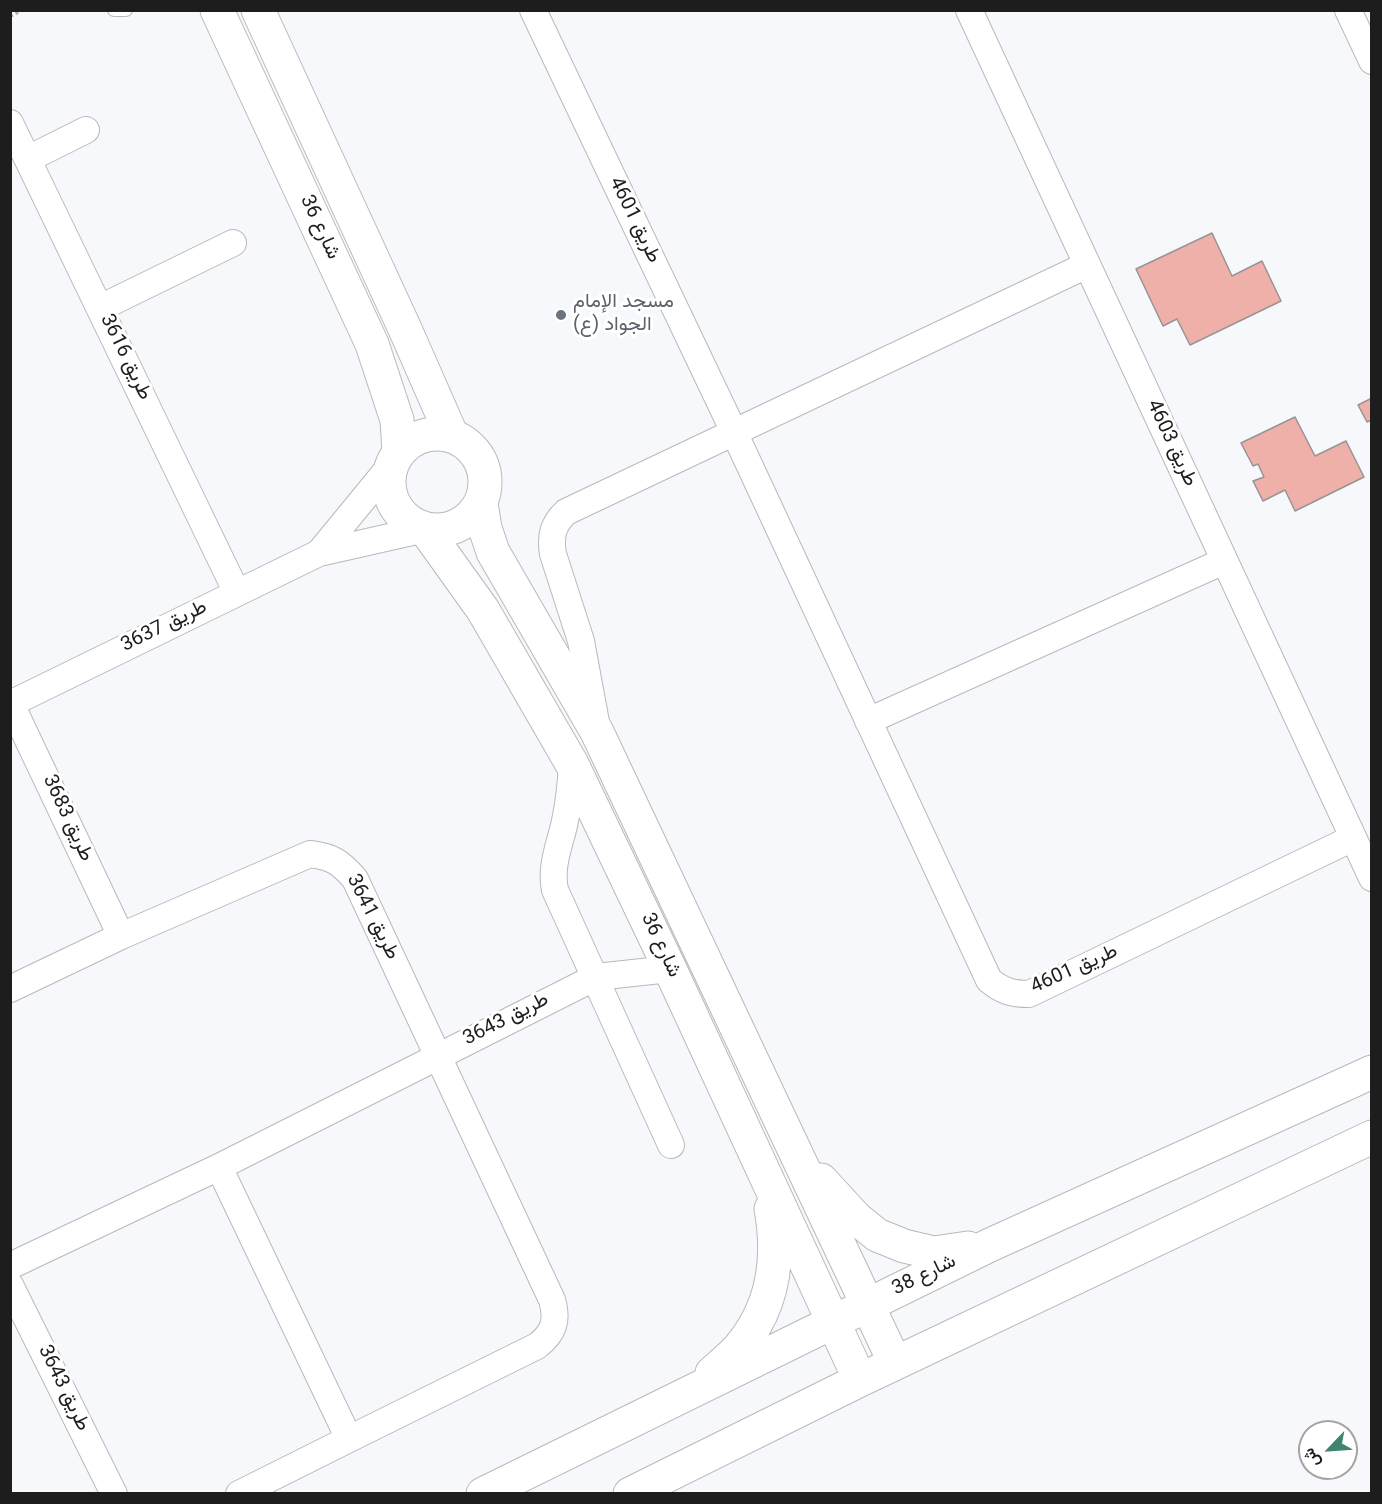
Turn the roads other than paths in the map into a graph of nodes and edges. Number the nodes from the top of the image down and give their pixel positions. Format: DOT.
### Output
graph roads {
  1 [pos="114,10"];
  2 [pos="126,10"];
  3 [pos="217,10"];
  4 [pos="258,10"];
  5 [pos="533,10"];
  6 [pos="969,10"];
  7 [pos="1348,10"];
  8 [pos="1371,61"];
  9 [pos="86,130"];
  10 [pos="17,141"];
  11 [pos="233,243"];
  12 [pos="1087,265"];
  13 [pos="100,308"];
  14 [pos="734,432"];
  15 [pos="452,436"];
  16 [pos="396,458"];
  17 [pos="481,503"];
  18 [pos="425,529"];
  19 [pos="319,552"];
  20 [pos="1224,561"];
  21 [pos="237,593"];
  22 [pos="11,703"];
  23 [pos="868,721"];
  24 [pos="597,732"];
  25 [pos="572,764"];
  26 [pos="1353,838"];
  27 [pos="1371,878"];
  28 [pos="121,936"];
  29 [pos="670,969"];
  30 [pos="596,977"];
  31 [pos="10,989"];
  32 [pos="438,1057"];
  33 [pos="1371,1072"];
  34 [pos="1371,1137"];
  35 [pos="671,1145"];
  36 [pos="800,1158"];
  37 [pos="219,1167"];
  38 [pos="765,1171"];
  39 [pos="990,1245"];
  40 [pos="10,1266"];
  41 [pos="10,1285"];
  42 [pos="868,1304"];
  43 [pos="832,1323"];
  44 [pos="895,1363"];
  45 [pos="860,1380"];
  46 [pos="691,1393"];
  47 [pos="349,1439"];
  48 [pos="114,1494"];
  49 [pos="239,1494"];
  50 [pos="483,1494"];
  51 [pos="630,1494"];
  1 -- 2 [label="lane"];
  3 -- 16 [label="street, شارع 36"];
  4 -- 15 [label="street, شارع 36"];
  5 -- 14 [label="street, طريق 4601"];
  6 -- 12 [label="street, طريق 4603"];
  7 -- 8 [label="street"];
  9 -- 10 [label="street"];
  10 -- 13 [label="street, طريق 3616"];
  11 -- 13 [label="street"];
  12 -- 14 [label="street"];
  12 -- 20 [label="street, طريق 4603"];
  13 -- 21 [label="street, طريق 3616"];
  14 -- 23 [label="street, طريق 4601"];
  14 -- 24 [label="street"];
  15 -- 16 [label="street"];
  15 -- 17 [label="street"];
  16 -- 18 [label="street"];
  16 -- 19 [label="street, طريق 3637"];
  17 -- 18 [label="street"];
  17 -- 24 [label="street, شارع 36"];
  18 -- 19 [label="street, طريق 3637"];
  18 -- 25 [label="street, شارع 36"];
  19 -- 21 [label="street, طريق 3637"];
  20 -- 23 [label="street"];
  20 -- 26 [label="street, طريق 4603"];
  21 -- 22 [label="street, طريق 3637"];
  22 -- 28 [label="street, طريق 3683"];
  23 -- 26 [label="street, طريق 4601"];
  24 -- 36 [label="street, شارع 36"];
  25 -- 29 [label="street, شارع 36"];
  25 -- 30 [label="street"];
  26 -- 27 [label="street, طريق 4603"];
  28 -- 31 [label="street, طريق 3641"];
  28 -- 32 [label="street, طريق 3641"];
  29 -- 30 [label="street"];
  29 -- 38 [label="street, شارع 36"];
  30 -- 32 [label="street, طريق 3643"];
  30 -- 35 [label="street"];
  32 -- 37 [label="street, طريق 3643"];
  32 -- 47 [label="street, طريق 3641"];
  33 -- 39 [label="street, شارع 38"];
  34 -- 44 [label="street"];
  36 -- 39 [label="street"];
  36 -- 42 [label="street, شارع 36"];
  37 -- 40 [label="street, طريق 3643"];
  37 -- 47 [label="street"];
  38 -- 43 [label="street, شارع 36"];
  38 -- 46 [label="street"];
  39 -- 42 [label="street, شارع 38"];
  41 -- 48 [label="street, طريق 3643"];
  42 -- 43 [label="street, شارع 38"];
  42 -- 44 [label="street, شارع 36"];
  43 -- 45 [label="street, شارع 36"];
  43 -- 46 [label="street, شارع 38"];
  44 -- 45 [label="street"];
  45 -- 51 [label="street"];
  46 -- 50 [label="street, شارع 38"];
  47 -- 49 [label="street"];
}
